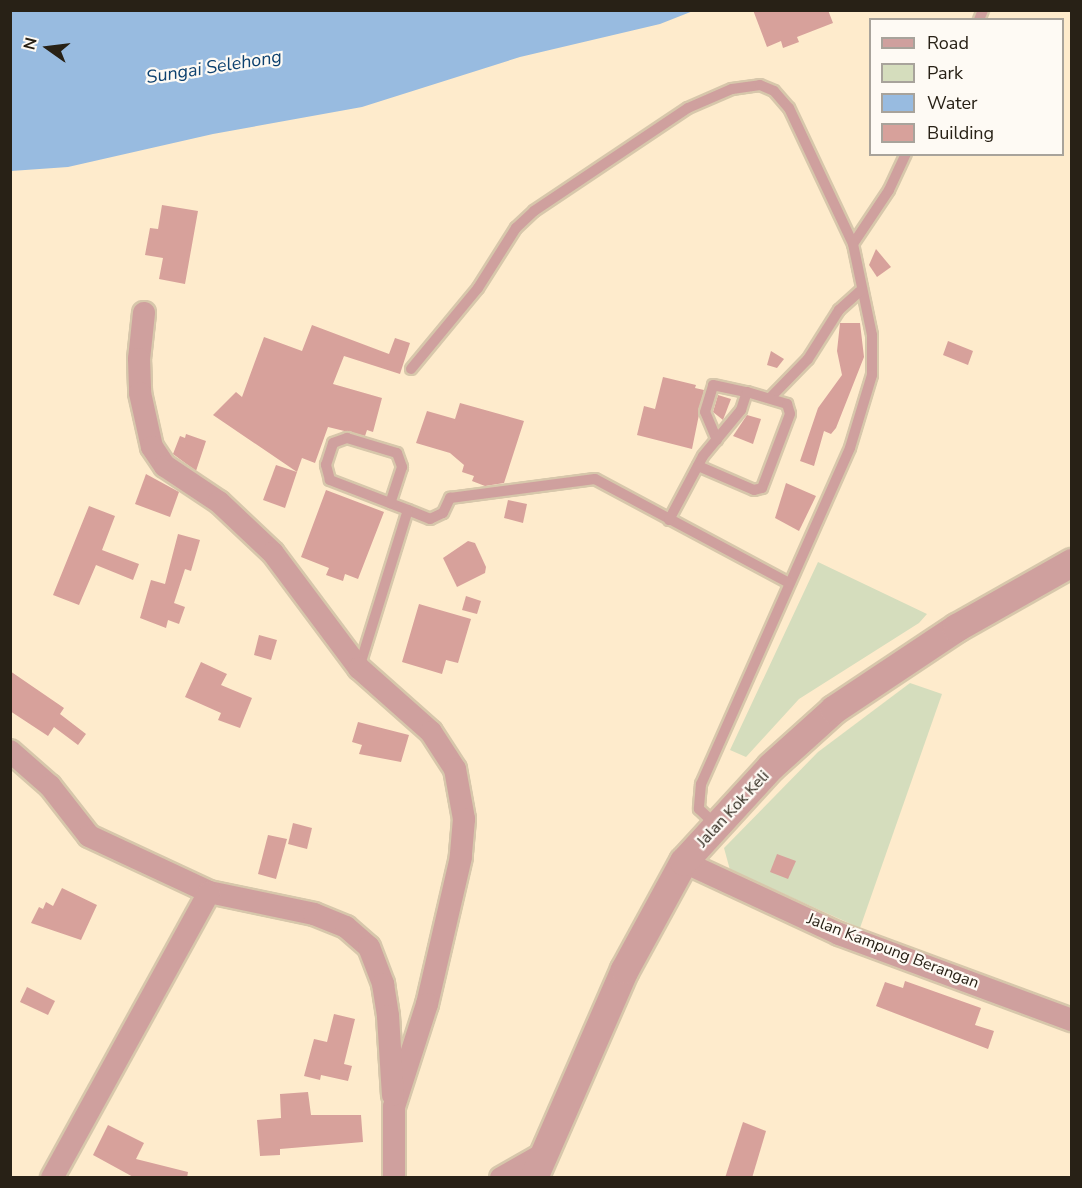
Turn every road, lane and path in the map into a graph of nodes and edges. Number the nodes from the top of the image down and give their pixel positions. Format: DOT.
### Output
graph roads {
  1 [pos="905,156"];
  2 [pos="853,244"];
  3 [pos="860,291"];
  4 [pos="144,314"];
  5 [pos="411,369"];
  6 [pos="747,392"];
  7 [pos="770,398"];
  8 [pos="717,440"];
  9 [pos="698,466"];
  10 [pos="390,503"];
  11 [pos="408,510"];
  12 [pos="669,520"];
  13 [pos="1071,563"];
  14 [pos="789,583"];
  15 [pos="359,668"];
  16 [pos="10,751"];
  17 [pos="717,826"];
  18 [pos="684,862"];
  19 [pos="209,892"];
  20 [pos="1071,1020"];
  21 [pos="394,1107"];
  22 [pos="393,1146"];
  23 [pos="539,1165"];
  24 [pos="52,1178"];
  25 [pos="393,1178"];
  26 [pos="414,1178"];
  27 [pos="501,1178"];
  1 -- 2 [label="lane"];
  2 -- 3 [label="lane"];
  2 -- 5 [label="lane"];
  3 -- 7 [label="lane"];
  3 -- 14 [label="lane"];
  4 -- 15 [label="street"];
  6 -- 7 [label="lane"];
  6 -- 8 [label="lane"];
  6 -- 8 [label="lane"];
  7 -- 9 [label="lane"];
  8 -- 9 [label="lane"];
  9 -- 12 [label="lane"];
  10 -- 10 [label="lane"];
  10 -- 11 [label="lane"];
  11 -- 12 [label="lane"];
  11 -- 15 [label="lane"];
  12 -- 14 [label="lane"];
  13 -- 17 [label="street, Jalan Kok Keli"];
  14 -- 17 [label="lane"];
  15 -- 21 [label="street"];
  16 -- 19 [label="street"];
  17 -- 18 [label="street, Jalan Kok Keli"];
  18 -- 20 [label="street, Jalan Kampung Berangan"];
  18 -- 23 [label="street, Jalan Kok Keli"];
  19 -- 21 [label="street"];
  19 -- 24 [label="street"];
  21 -- 22 [label="street"];
  22 -- 25 [label="street"];
  22 -- 26 [label="street"];
  23 -- 27 [label="street"];
}
